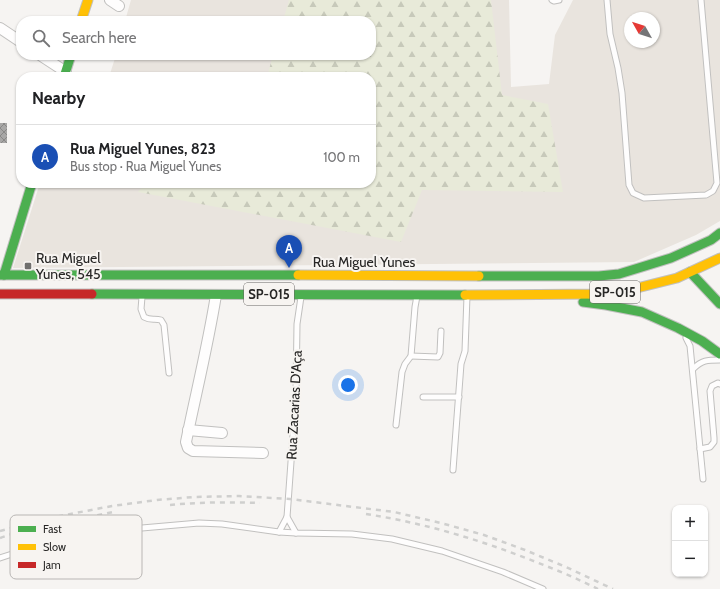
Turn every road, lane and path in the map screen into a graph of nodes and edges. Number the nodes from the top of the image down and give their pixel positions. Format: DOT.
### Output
graph roads {
  1 [pos="88,0"];
  2 [pos="110,0"];
  3 [pos="552,0"];
  4 [pos="559,0"];
  5 [pos="607,0"];
  6 [pos="701,0"];
  7 [pos="119,6"];
  8 [pos="83,16"];
  9 [pos="0,28"];
  10 [pos="16,39"];
  11 [pos="47,60"];
  12 [pos="69,60"];
  13 [pos="62,72"];
  14 [pos="66,72"];
  15 [pos="30,188"];
  16 [pos="720,233"];
  17 [pos="711,240"];
  18 [pos="720,258"];
  19 [pos="691,265"];
  20 [pos="2,275"];
  21 [pos="266,275"];
  22 [pos="328,276"];
  23 [pos="0,294"];
  24 [pos="142,294"];
  25 [pos="301,294"];
  26 [pos="216,295"];
  27 [pos="232,295"];
  28 [pos="417,295"];
  29 [pos="468,295"];
  30 [pos="537,296"];
  31 [pos="720,304"];
  32 [pos="678,328"];
  33 [pos="441,331"];
  34 [pos="720,354"];
  35 [pos="411,356"];
  36 [pos="720,360"];
  37 [pos="693,370"];
  38 [pos="168,372"];
  39 [pos="720,384"];
  40 [pos="423,397"];
  41 [pos="459,397"];
  42 [pos="396,425"];
  43 [pos="188,430"];
  44 [pos="222,433"];
  45 [pos="700,449"];
  46 [pos="263,453"];
  47 [pos="453,470"];
  48 [pos="703,479"];
  49 [pos="287,516"];
  50 [pos="142,528"];
  51 [pos="279,532"];
  52 [pos="296,533"];
  53 [pos="10,555"];
  54 [pos="0,558"];
  55 [pos="543,589"];
  1 -- 8 [label="main road"];
  2 -- 7 [label="street"];
  3 -- 4 [label="lane"];
  5 -- 6 [label="lane"];
  9 -- 10 [label="street"];
  11 -- 13 [label="street"];
  12 -- 14 [label="main road"];
  15 -- 20 [label="main road"];
  16 -- 17 [label="main road, Rua Miguel Yunes / SP-015"];
  17 -- 19 [label="main road"];
  17 -- 22 [label="main road, Rua Miguel Yunes / SP-015"];
  18 -- 19 [label="main road, SP-015"];
  19 -- 30 [label="main road, SP-015"];
  19 -- 31 [label="main road"];
  20 -- 21 [label="main road, Rua Miguel Yunes / SP-015"];
  21 -- 22 [label="main road, Rua Miguel Yunes / SP-015"];
  21 -- 27 [label="main road"];
  22 -- 25 [label="main road"];
  23 -- 24 [label="main road, SP-015"];
  24 -- 26 [label="main road, SP-015"];
  24 -- 38 [label="lane"];
  25 -- 27 [label="main road, SP-015"];
  25 -- 28 [label="main road, SP-015"];
  25 -- 49 [label="lane, Rua Zacarias D'Aça"];
  26 -- 27 [label="main road, SP-015"];
  26 -- 43 [label="street"];
  28 -- 29 [label="main road, SP-015"];
  28 -- 35 [label="lane"];
  29 -- 30 [label="main road, SP-015"];
  29 -- 41 [label="lane"];
  30 -- 32 [label="main road"];
  32 -- 34 [label="main road"];
  32 -- 37 [label="lane"];
  33 -- 35 [label="lane"];
  35 -- 42 [label="lane"];
  36 -- 37 [label="lane"];
  37 -- 45 [label="lane"];
  39 -- 45 [label="lane"];
  40 -- 41 [label="lane"];
  41 -- 47 [label="lane"];
  43 -- 44 [label="street"];
  43 -- 46 [label="street"];
  45 -- 48 [label="lane"];
  49 -- 51 [label="lane"];
  49 -- 52 [label="lane"];
  50 -- 51 [label="lane"];
  51 -- 52 [label="lane"];
  52 -- 55 [label="lane"];
  53 -- 54 [label="lane"];
}
